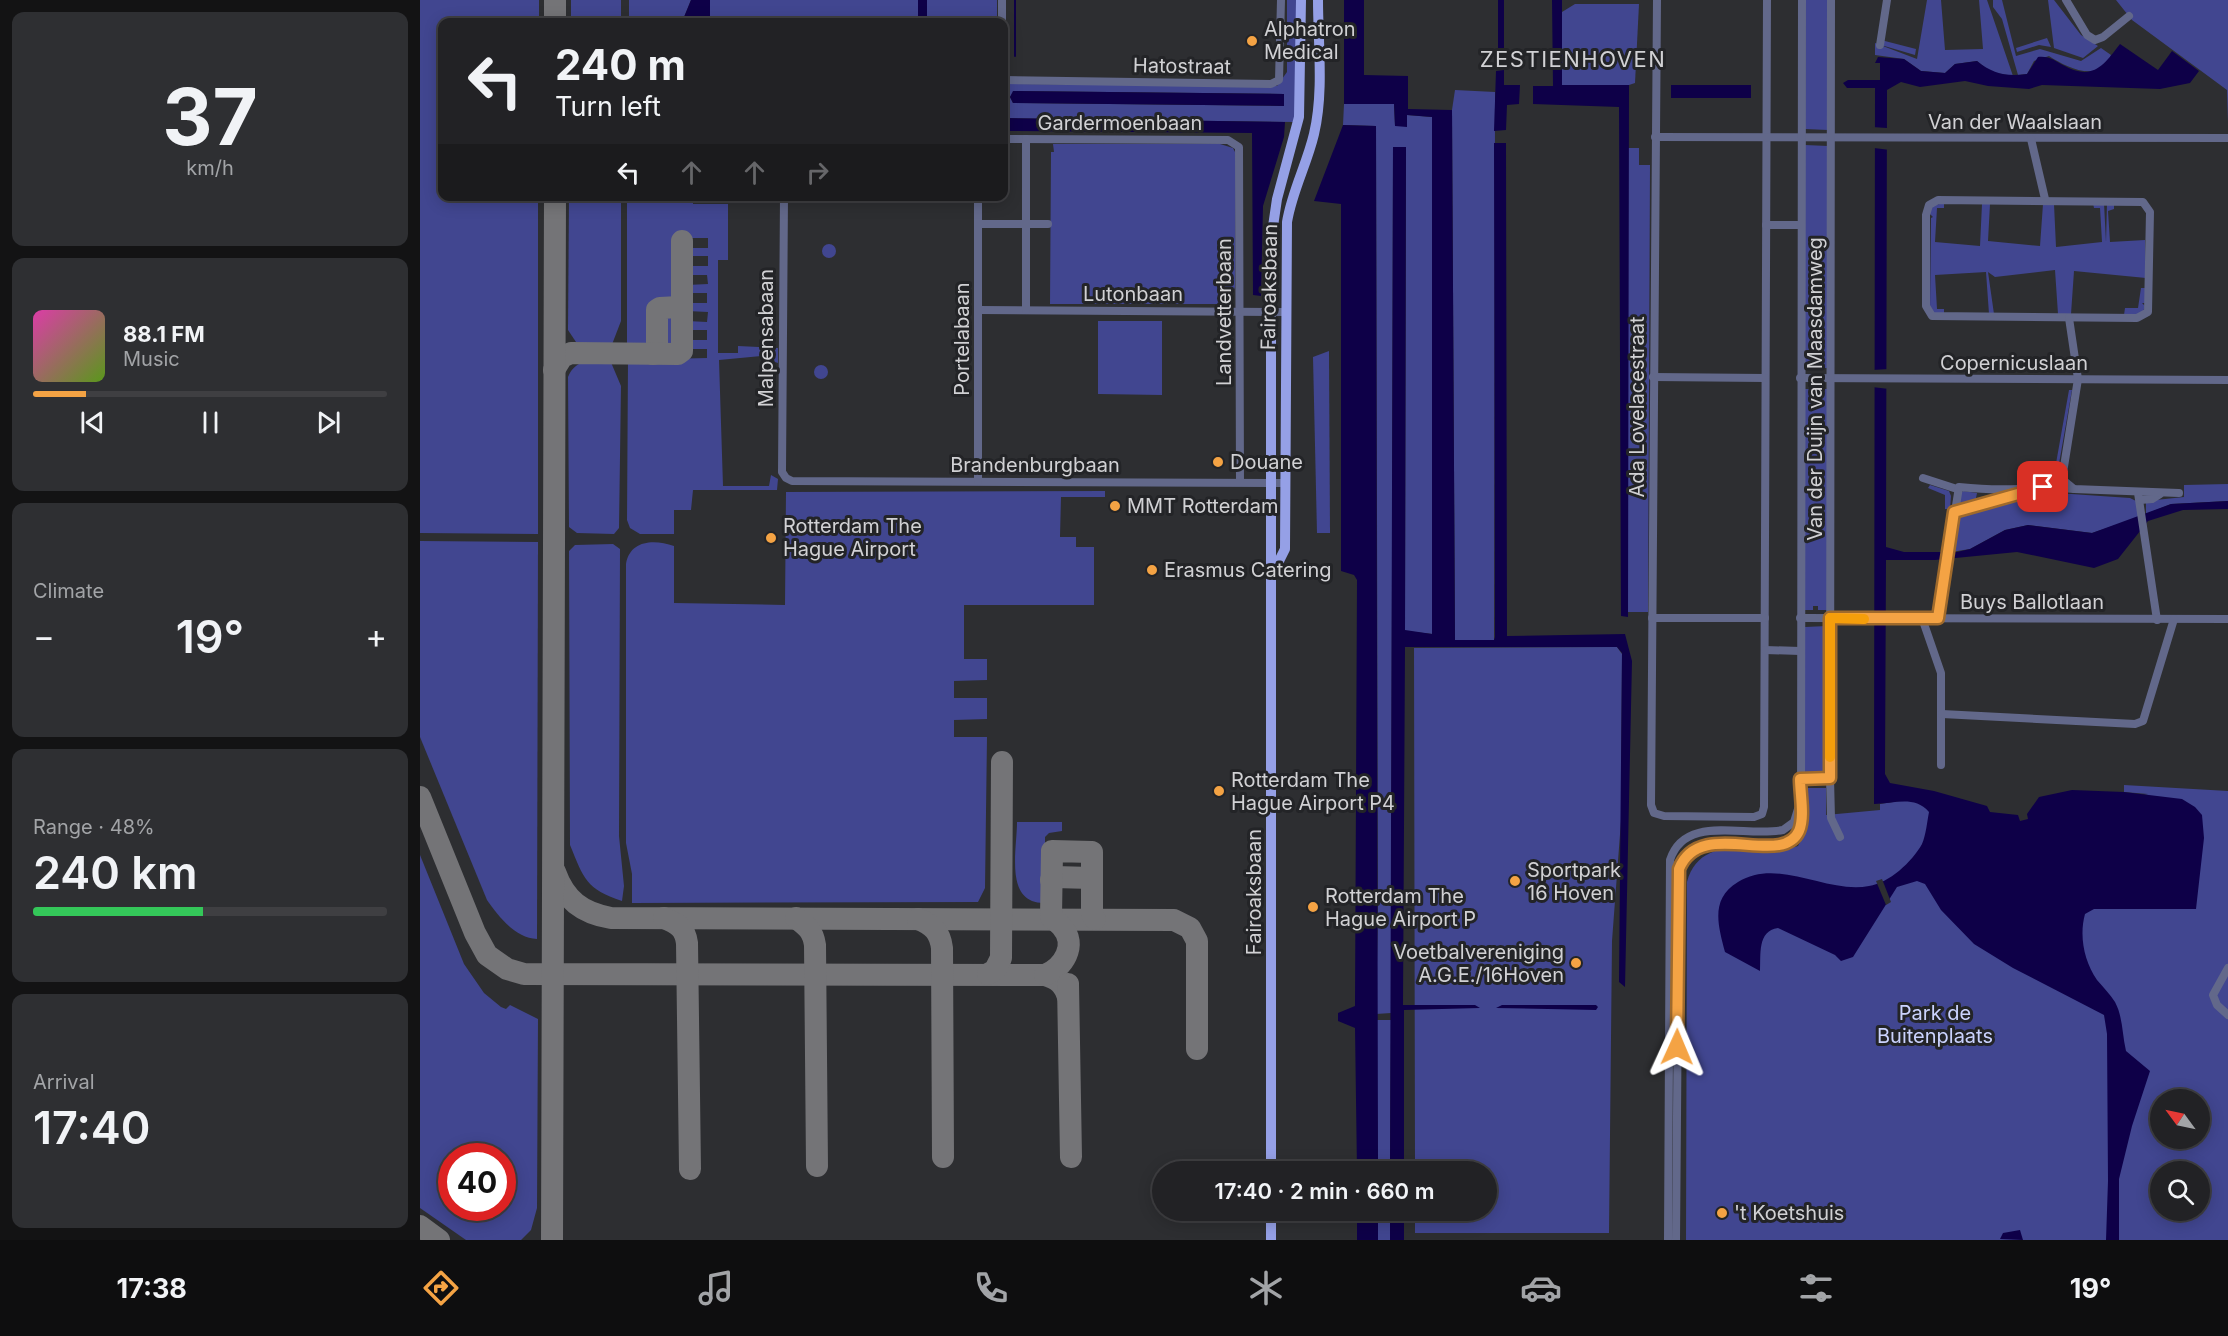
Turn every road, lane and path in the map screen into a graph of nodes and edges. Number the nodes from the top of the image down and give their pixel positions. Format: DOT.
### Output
graph roads {
  1 [pos="1002,0"];
  2 [pos="1281,0"];
  3 [pos="1301,0"];
  4 [pos="1318,0"];
  5 [pos="1657,0"];
  6 [pos="1767,0"];
  7 [pos="1802,0"];
  8 [pos="1831,0"];
  9 [pos="1887,0"];
  10 [pos="2066,0"];
  11 [pos="2129,16"];
  12 [pos="1002,18"];
  13 [pos="1880,45"];
  14 [pos="1008,80"];
  15 [pos="1655,137"];
  16 [pos="1766,138"];
  17 [pos="1801,138"];
  18 [pos="1830,138"];
  19 [pos="2228,138"];
  20 [pos="1008,139"];
  21 [pos="1026,139"];
  22 [pos="2031,139"];
  23 [pos="1237,143"];
  24 [pos="2045,200"];
  25 [pos="784,201"];
  26 [pos="978,201"];
  27 [pos="978,224"];
  28 [pos="1026,224"];
  29 [pos="1048,224"];
  30 [pos="1766,225"];
  31 [pos="1801,225"];
  32 [pos="978,310"];
  33 [pos="1026,310"];
  34 [pos="1240,312"];
  35 [pos="1272,312"];
  36 [pos="1287,312"];
  37 [pos="2069,318"];
  38 [pos="1653,377"];
  39 [pos="1765,378"];
  40 [pos="1800,378"];
  41 [pos="1831,378"];
  42 [pos="2078,380"];
  43 [pos="2228,380"];
  44 [pos="786,478"];
  45 [pos="1923,478"];
  46 [pos="2062,479"];
  47 [pos="978,481"];
  48 [pos="1240,482"];
  49 [pos="1272,483"];
  50 [pos="1286,483"];
  51 [pos="2045,487"];
  52 [pos="1957,489"];
  53 [pos="2074,489"];
  54 [pos="1980,490"];
  55 [pos="2005,493"];
  56 [pos="2179,493"];
  57 [pos="2140,501"];
  58 [pos="1980,505"];
  59 [pos="1954,512"];
  60 [pos="1271,576"];
  61 [pos="1652,618"];
  62 [pos="1766,618"];
  63 [pos="1800,618"];
  64 [pos="1830,618"];
  65 [pos="1922,618"];
  66 [pos="1938,618"];
  67 [pos="2228,619"];
  68 [pos="2157,620"];
  69 [pos="2174,620"];
  70 [pos="1765,650"];
  71 [pos="1800,651"];
  72 [pos="1942,714"];
  73 [pos="1941,765"];
  74 [pos="1830,778"];
  75 [pos="1800,779"];
  76 [pos="1800,797"];
  77 [pos="1840,837"];
  78 [pos="2228,968"];
  79 [pos="2228,1015"];
  80 [pos="1271,1161"];
  81 [pos="1271,1221"];
  82 [pos="1271,1240"];
  83 [pos="1668,1240"];
  84 [pos="1676,1240"];
  1 -- 12 [label="street"];
  2 -- 14 [label="street, Hatostraat"];
  3 -- 35 [label="main road, Fairoaksbaan"];
  4 -- 36 [label="main road, Fairoaksbaan"];
  5 -- 15 [label="street, Ada Lovelacestraat"];
  6 -- 16 [label="street"];
  7 -- 17 [label="street, Van der Duijn van Maasdamweg"];
  8 -- 18 [label="street, Van der Duijn van Maasdamweg"];
  9 -- 13 [label="street"];
  10 -- 11 [label="street"];
  15 -- 16 [label="street, Van der Waalslaan"];
  15 -- 38 [label="street, Ada Lovelacestraat"];
  16 -- 17 [label="street, Van der Waalslaan"];
  16 -- 30 [label="street"];
  17 -- 18 [label="street, Van der Waalslaan"];
  17 -- 31 [label="street, Van der Duijn van Maasdamweg"];
  18 -- 22 [label="street, Van der Waalslaan"];
  18 -- 41 [label="street, Van der Duijn van Maasdamweg"];
  19 -- 22 [label="street, Van der Waalslaan"];
  20 -- 21 [label="street, Gardermoenbaan"];
  21 -- 23 [label="street, Gardermoenbaan"];
  21 -- 28 [label="street"];
  22 -- 24 [label="street"];
  23 -- 34 [label="street, Landvetterbaan"];
  24 -- 37 [label="street"];
  24 -- 37 [label="street"];
  25 -- 44 [label="street, Malpensabaan"];
  26 -- 27 [label="street, Portelabaan"];
  27 -- 28 [label="street"];
  27 -- 32 [label="street, Portelabaan"];
  28 -- 29 [label="street"];
  28 -- 33 [label="street"];
  30 -- 31 [label="street, Van der Duijn van Maasdamweg"];
  30 -- 39 [label="street"];
  31 -- 40 [label="street, Van der Duijn van Maasdamweg"];
  32 -- 33 [label="street, Lutonbaan"];
  32 -- 47 [label="street, Portelabaan"];
  33 -- 34 [label="street, Lutonbaan"];
  34 -- 35 [label="street, Lutonbaan"];
  34 -- 48 [label="street, Landvetterbaan"];
  35 -- 36 [label="street, Lutonbaan"];
  35 -- 49 [label="main road, Fairoaksbaan"];
  36 -- 50 [label="main road, Fairoaksbaan"];
  37 -- 42 [label="street"];
  38 -- 39 [label="street"];
  38 -- 61 [label="street, Ada Lovelacestraat"];
  39 -- 62 [label="street"];
  40 -- 41 [label="street, Copernicuslaan"];
  40 -- 63 [label="street, Van der Duijn van Maasdamweg"];
  41 -- 42 [label="street, Copernicuslaan"];
  41 -- 64 [label="street, Van der Duijn van Maasdamweg"];
  42 -- 43 [label="street, Copernicuslaan"];
  42 -- 46 [label="street"];
  44 -- 47 [label="street, Brandenburgbaan"];
  45 -- 52 [label="street"];
  46 -- 51 [label="street"];
  46 -- 53 [label="street"];
  47 -- 48 [label="street, Brandenburgbaan"];
  48 -- 49 [label="street, Brandenburgbaan"];
  49 -- 50 [label="street, Brandenburgbaan"];
  49 -- 60 [label="main road, Fairoaksbaan"];
  50 -- 60 [label="main road, Fairoaksbaan"];
  51 -- 53 [label="street"];
  51 -- 55 [label="street"];
  52 -- 54 [label="street"];
  52 -- 59 [label="street"];
  53 -- 57 [label="street"];
  54 -- 55 [label="street"];
  54 -- 58 [label="street"];
  55 -- 58 [label="street"];
  56 -- 57 [label="street"];
  57 -- 68 [label="street"];
  58 -- 59 [label="street"];
  59 -- 66 [label="street"];
  60 -- 80 [label="main road, Fairoaksbaan"];
  61 -- 62 [label="street"];
  61 -- 70 [label="street, Ada Lovelacestraat"];
  62 -- 70 [label="street"];
  63 -- 64 [label="street, Buys Ballotlaan"];
  63 -- 71 [label="street, Van der Duijn van Maasdamweg"];
  64 -- 65 [label="street, Buys Ballotlaan"];
  64 -- 74 [label="street, Van der Duijn van Maasdamweg"];
  65 -- 66 [label="street, Buys Ballotlaan"];
  65 -- 72 [label="street"];
  66 -- 68 [label="street, Buys Ballotlaan"];
  67 -- 69 [label="street, Buys Ballotlaan"];
  68 -- 69 [label="street, Buys Ballotlaan"];
  69 -- 72 [label="street"];
  70 -- 71 [label="street"];
  71 -- 75 [label="street, Van der Duijn van Maasdamweg"];
  72 -- 73 [label="street"];
  74 -- 75 [label="street"];
  74 -- 77 [label="street, Van der Duijn van Maasdamweg"];
  75 -- 76 [label="street, Van der Duijn van Maasdamweg"];
  76 -- 83 [label="street, Van der Duijn van Maasdamweg"];
  76 -- 84 [label="street, Van der Duijn van Maasdamweg"];
  78 -- 79 [label="street"];
  81 -- 82 [label="main road"];
}
